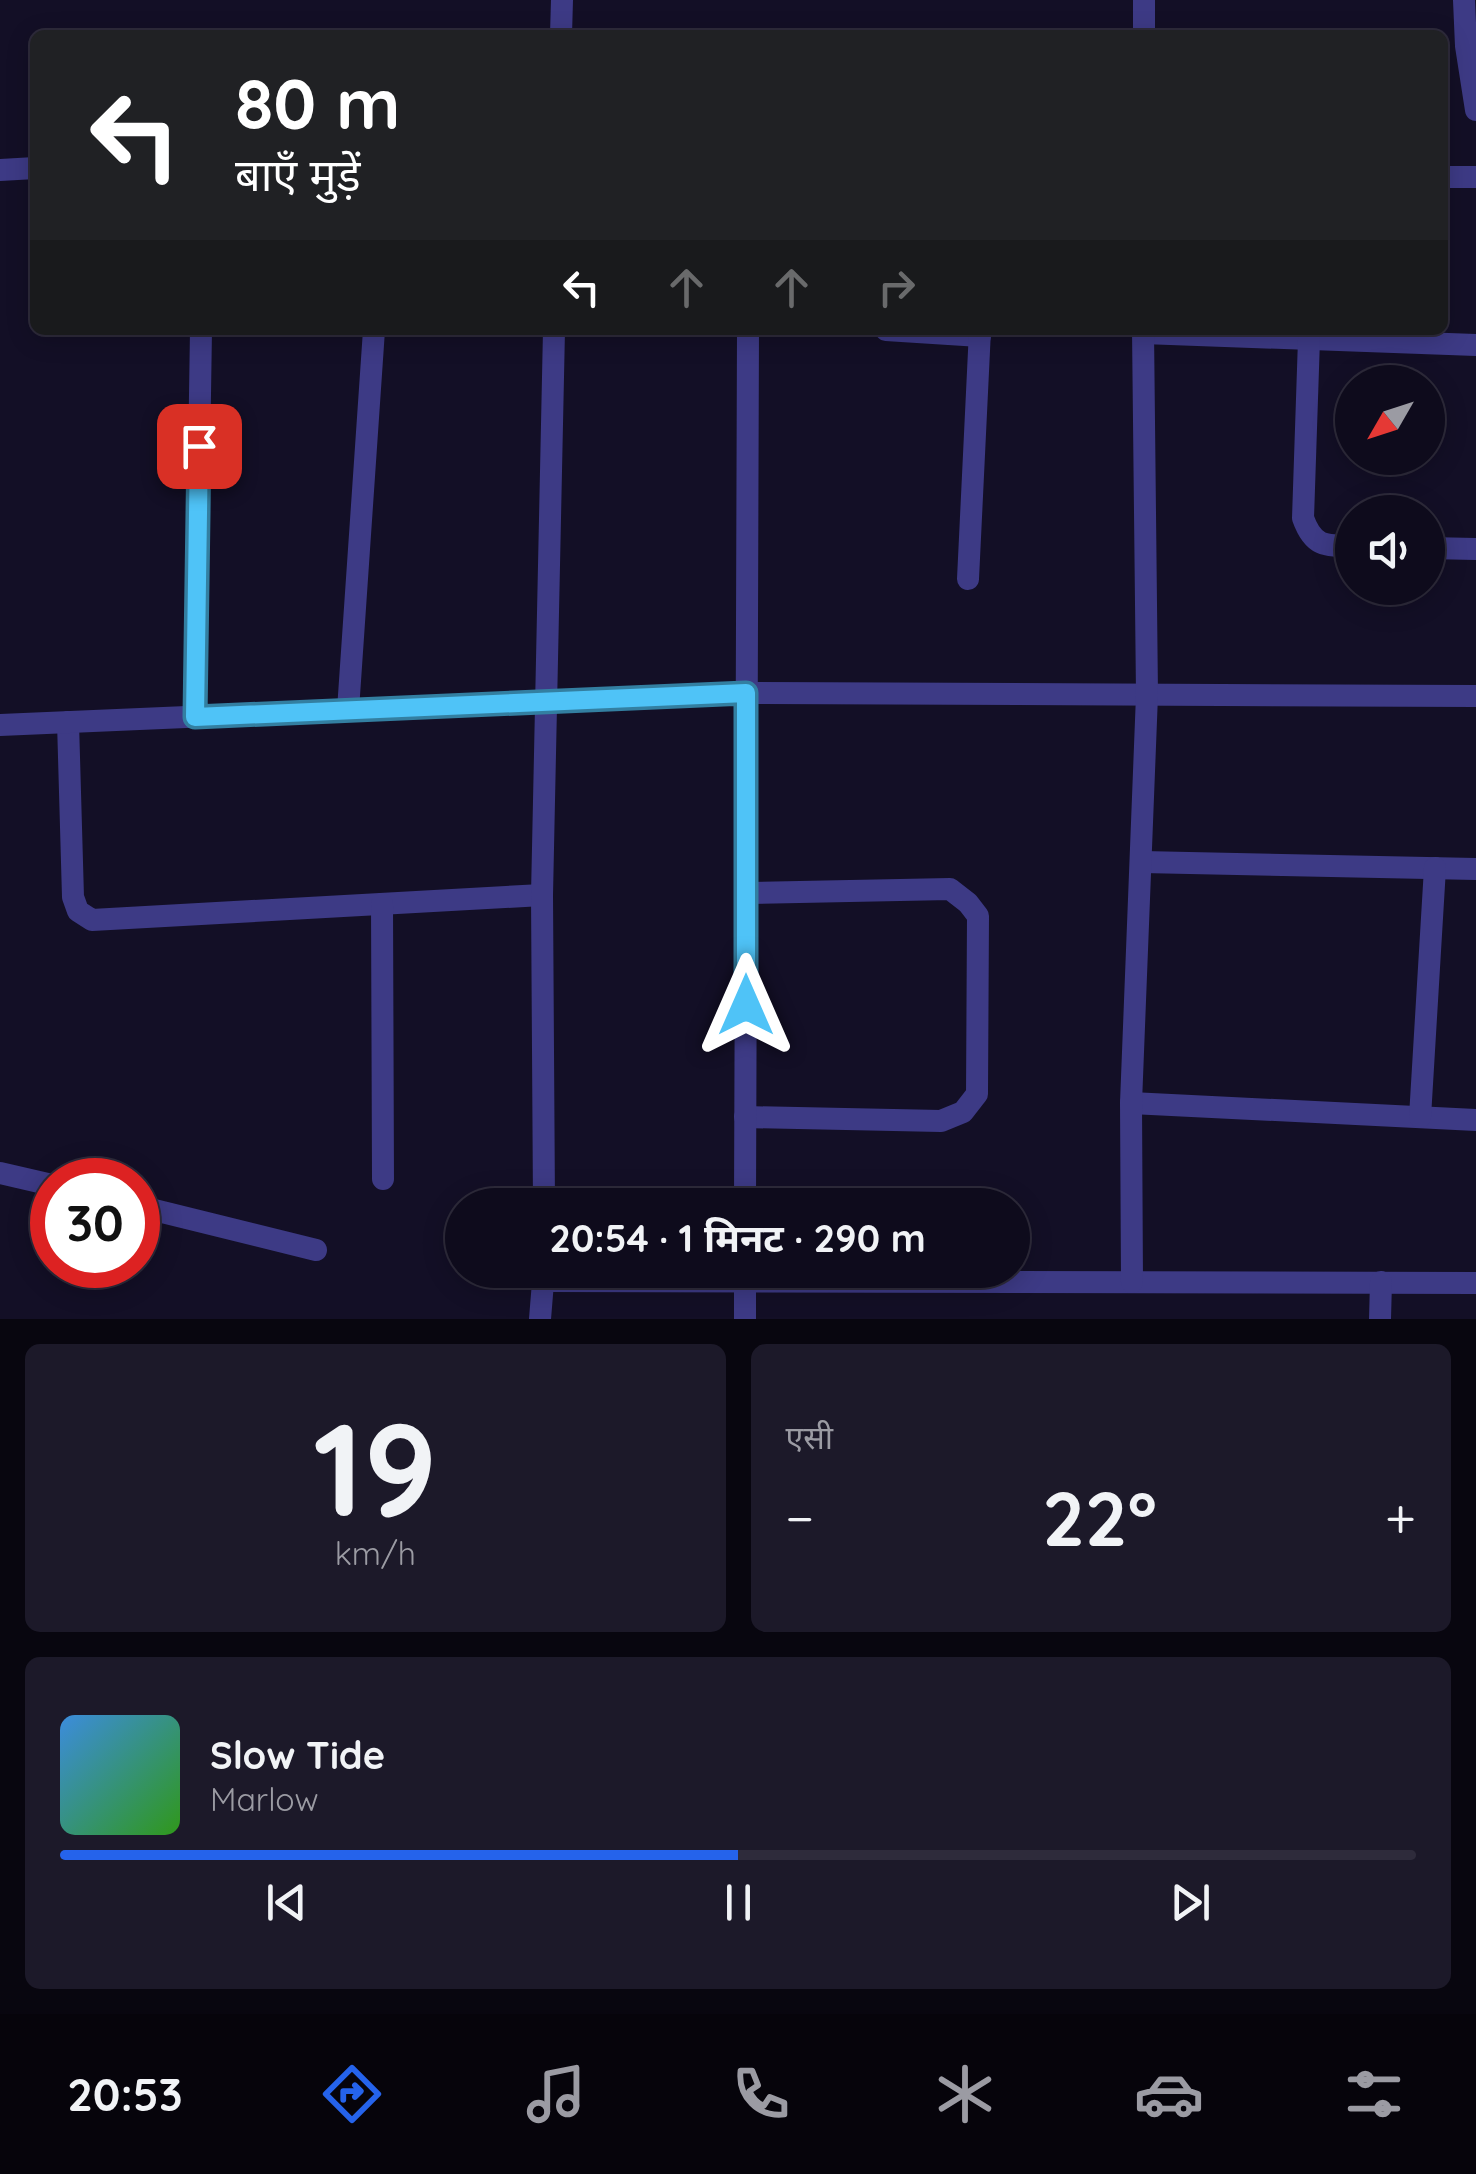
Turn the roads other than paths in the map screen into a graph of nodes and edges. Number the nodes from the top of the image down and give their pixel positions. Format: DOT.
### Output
graph roads {
  1 [pos="562,0"];
  2 [pos="1144,0"];
  3 [pos="1464,0"];
  4 [pos="561,30"];
  5 [pos="1144,30"];
  6 [pos="1476,110"];
  7 [pos="30,168"];
  8 [pos="0,170"];
  9 [pos="1448,176"];
  10 [pos="1476,177"];
  11 [pos="201,335"];
  12 [pos="374,335"];
  13 [pos="554,335"];
  14 [pos="748,335"];
  15 [pos="980,335"];
  16 [pos="1143,335"];
  17 [pos="1214,335"];
  18 [pos="1309,339"];
  19 [pos="1476,345"];
  20 [pos="1335,545"];
  21 [pos="1445,548"];
  22 [pos="1476,549"];
  23 [pos="968,580"];
  24 [pos="746,693"];
  25 [pos="1147,696"];
  26 [pos="1476,696"];
  27 [pos="546,702"];
  28 [pos="348,710"];
  29 [pos="195,717"];
  30 [pos="68,722"];
  31 [pos="0,726"];
  32 [pos="1142,862"];
  33 [pos="1435,868"];
  34 [pos="1476,869"];
  35 [pos="746,893"];
  36 [pos="542,895"];
  37 [pos="382,904"];
  38 [pos="1131,1102"];
  39 [pos="745,1116"];
  40 [pos="1420,1117"];
  41 [pos="1476,1120"];
  42 [pos="0,1172"];
  43 [pos="30,1180"];
  44 [pos="383,1180"];
  45 [pos="544,1188"];
  46 [pos="745,1188"];
  47 [pos="160,1211"];
  48 [pos="316,1250"];
  49 [pos="1030,1280"];
  50 [pos="1132,1282"];
  51 [pos="1381,1282"];
  52 [pos="1476,1282"];
  53 [pos="543,1288"];
  54 [pos="745,1288"];
  55 [pos="540,1319"];
  56 [pos="745,1319"];
  57 [pos="1380,1319"];
  1 -- 4 [label="street"];
  2 -- 5 [label="street"];
  3 -- 6 [label="street"];
  7 -- 8 [label="street"];
  9 -- 10 [label="street"];
  11 -- 29 [label="street"];
  12 -- 28 [label="street"];
  13 -- 27 [label="street"];
  14 -- 24 [label="street"];
  15 -- 23 [label="street"];
  16 -- 25 [label="street"];
  17 -- 18 [label="street"];
  18 -- 19 [label="street"];
  18 -- 20 [label="street"];
  21 -- 22 [label="street"];
  24 -- 25 [label="street"];
  24 -- 27 [label="street"];
  24 -- 35 [label="street"];
  25 -- 26 [label="street"];
  25 -- 32 [label="street"];
  27 -- 28 [label="street"];
  27 -- 36 [label="street"];
  28 -- 29 [label="street"];
  29 -- 30 [label="street"];
  30 -- 31 [label="street"];
  30 -- 37 [label="street"];
  32 -- 33 [label="street"];
  32 -- 38 [label="street"];
  33 -- 34 [label="street"];
  33 -- 40 [label="street"];
  35 -- 39 [label="street"];
  35 -- 39 [label="street"];
  36 -- 37 [label="street"];
  36 -- 45 [label="street"];
  37 -- 44 [label="street"];
  38 -- 40 [label="street"];
  38 -- 50 [label="street"];
  39 -- 46 [label="street"];
  40 -- 41 [label="street"];
  42 -- 43 [label="street"];
  47 -- 48 [label="street"];
  49 -- 50 [label="street"];
  50 -- 51 [label="street"];
  51 -- 52 [label="street"];
  51 -- 57 [label="street"];
  53 -- 55 [label="street"];
  54 -- 56 [label="street"];
}
